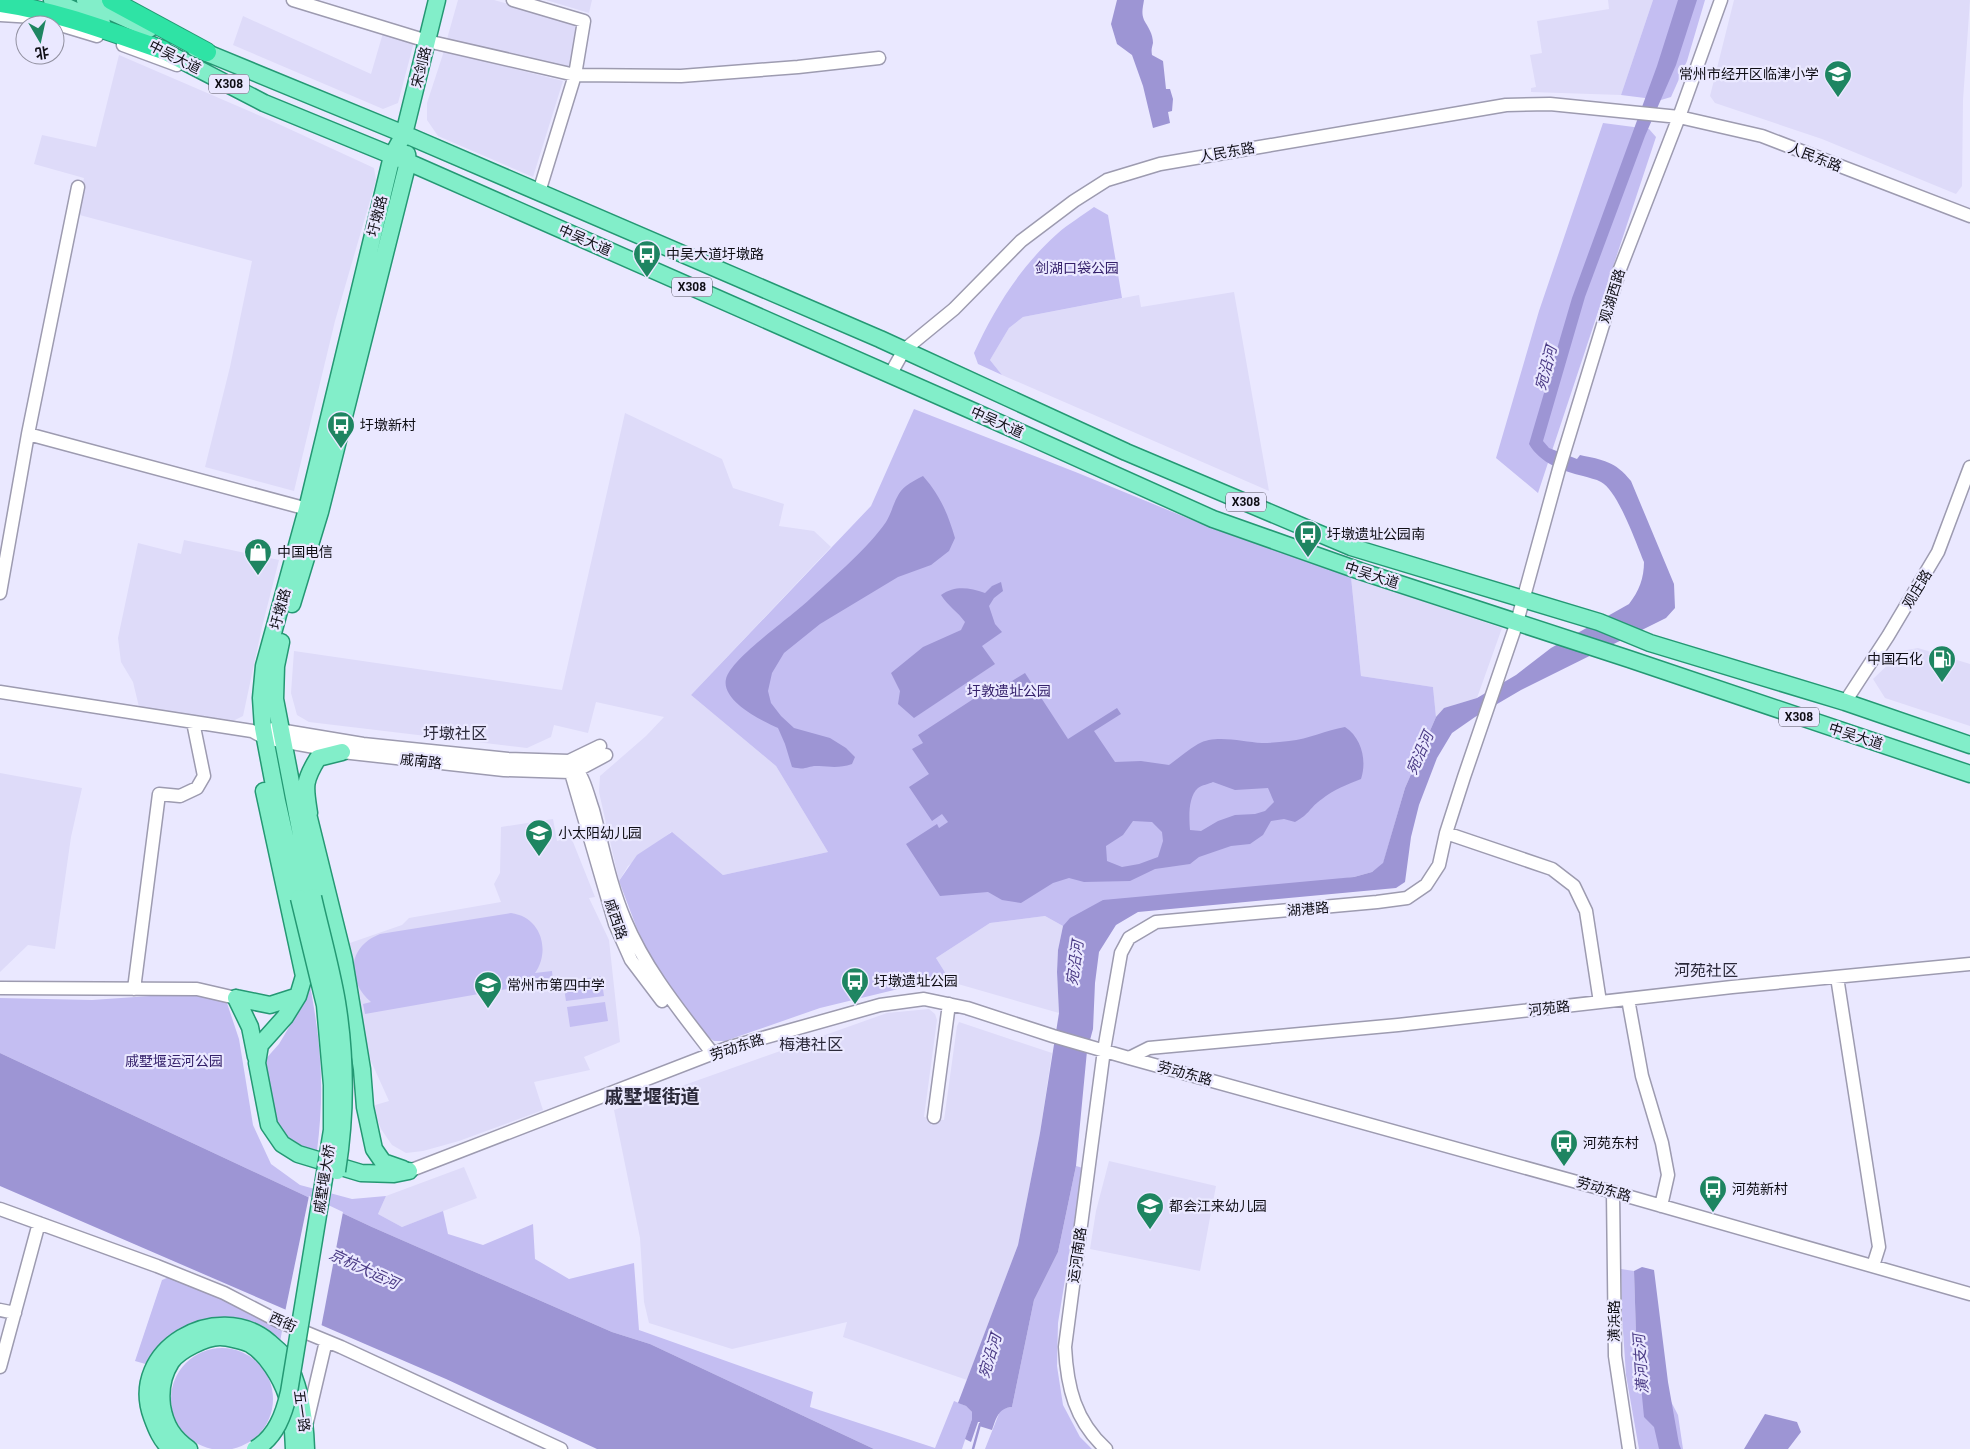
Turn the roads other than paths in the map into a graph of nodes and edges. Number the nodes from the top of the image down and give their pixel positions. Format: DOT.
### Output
graph roads {
  1 [pos="52,0"];
  2 [pos="85,0"];
  3 [pos="111,0"];
  4 [pos="292,0"];
  5 [pos="437,0"];
  6 [pos="513,0"];
  7 [pos="1721,0"];
  8 [pos="0,3"];
  9 [pos="0,14"];
  10 [pos="427,41"];
  11 [pos="163,50"];
  12 [pos="207,52"];
  13 [pos="879,58"];
  14 [pos="575,75"];
  15 [pos="225,82"];
  16 [pos="1679,116"];
  17 [pos="404,134"];
  18 [pos="392,156"];
  19 [pos="408,162"];
  20 [pos="78,187"];
  21 [pos="538,192"];
  22 [pos="1970,216"];
  23 [pos="904,350"];
  24 [pos="890,375"];
  25 [pos="28,434"];
  26 [pos="1970,467"];
  27 [pos="313,510"];
  28 [pos="0,593"];
  29 [pos="1523,599"];
  30 [pos="1517,622"];
  31 [pos="0,692"];
  32 [pos="1845,702"];
  33 [pos="193,722"];
  34 [pos="260,732"];
  35 [pos="283,737"];
  36 [pos="1970,745"];
  37 [pos="603,750"];
  38 [pos="342,752"];
  39 [pos="572,768"];
  40 [pos="1970,774"];
  41 [pos="312,828"];
  42 [pos="1446,832"];
  43 [pos="310,878"];
  44 [pos="306,898"];
  45 [pos="1970,964"];
  46 [pos="1837,977"];
  47 [pos="0,988"];
  48 [pos="134,989"];
  49 [pos="298,996"];
  50 [pos="236,998"];
  51 [pos="1628,999"];
  52 [pos="1600,1002"];
  53 [pos="949,1004"];
  54 [pos="1098,1048"];
  55 [pos="709,1055"];
  56 [pos="1129,1058"];
  57 [pos="257,1063"];
  58 [pos="934,1117"];
  59 [pos="409,1171"];
  60 [pos="1613,1192"];
  61 [pos="1661,1206"];
  62 [pos="0,1209"];
  63 [pos="39,1223"];
  64 [pos="1873,1266"];
  65 [pos="1970,1294"];
  66 [pos="0,1310"];
  67 [pos="15,1313"];
  68 [pos="196,1337"];
  69 [pos="326,1341"];
  70 [pos="0,1367"];
  71 [pos="306,1432"];
  72 [pos="171,1449"];
  73 [pos="189,1449"];
  74 [pos="255,1449"];
  75 [pos="271,1449"];
  76 [pos="293,1449"];
  77 [pos="306,1449"];
  78 [pos="561,1449"];
  79 [pos="1106,1449"];
  80 [pos="1629,1449"];
  1 -- 11 [label="main road, 中吴大道 / X308"];
  2 -- 12 [label="main road, 中吴大道 / X308"];
  3 -- 12 [label="highway"];
  4 -- 10 [label="street"];
  5 -- 10 [label="main road, 宋剑路"];
  6 -- 14 [label="street"];
  7 -- 16 [label="street, 观湖西路"];
  8 -- 11 [label="highway"];
  9 -- 15 [label="street"];
  10 -- 14 [label="street"];
  10 -- 17 [label="main road, 宋剑路"];
  11 -- 15 [label="main road, 中吴大道 / X308"];
  12 -- 17 [label="main road, 中吴大道 / X308"];
  13 -- 14 [label="street"];
  14 -- 21 [label="street"];
  15 -- 18 [label="main road, 中吴大道 / X308"];
  16 -- 22 [label="street, 人民东路"];
  16 -- 23 [label="street, 人民东路"];
  16 -- 29 [label="street, 观湖西路"];
  17 -- 18 [label="main road, 圩墩路"];
  17 -- 19 [label="main road, 圩墩路"];
  17 -- 21 [label="main road, 中吴大道 / X308"];
  18 -- 19 [label="main road, 中吴大道 / X308"];
  18 -- 27 [label="main road, 圩墩路"];
  19 -- 24 [label="main road, 中吴大道 / X308"];
  19 -- 27 [label="main road, 圩墩路"];
  20 -- 25 [label="street"];
  21 -- 23 [label="main road, 中吴大道 / X308"];
  23 -- 24 [label="street, 人民东路"];
  23 -- 29 [label="main road, 中吴大道 / X308"];
  24 -- 30 [label="main road, 中吴大道 / X308"];
  25 -- 27 [label="street"];
  25 -- 28 [label="street"];
  26 -- 32 [label="street, 观庄路"];
  27 -- 34 [label="main road, 圩墩路"];
  27 -- 35 [label="main road, 圩墩路"];
  29 -- 30 [label="street"];
  29 -- 32 [label="main road, 中吴大道 / X308"];
  30 -- 40 [label="main road, 中吴大道 / X308"];
  30 -- 42 [label="street, 湖港路"];
  31 -- 33 [label="street, 戚南路"];
  32 -- 36 [label="main road, 中吴大道 / X308"];
  33 -- 34 [label="street, 戚南路"];
  33 -- 48 [label="street"];
  34 -- 35 [label="street, 戚南路"];
  34 -- 44 [label="main road"];
  34 -- 49 [label="main road"];
  35 -- 38 [label="street, 戚南路"];
  35 -- 39 [label="street, 戚南路"];
  35 -- 41 [label="main road"];
  35 -- 43 [label="main road, 圩墩路"];
  37 -- 39 [label="street, 戚南路"];
  38 -- 39 [label="street, 戚南路"];
  38 -- 41 [label="main road"];
  39 -- 55 [label="street, 戚西路"];
  41 -- 43 [label="main road"];
  41 -- 59 [label="main road"];
  42 -- 52 [label="street"];
  42 -- 54 [label="street, 湖港路"];
  43 -- 44 [label="main road, 圩墩路"];
  44 -- 74 [label="main road, 戚墅堰大桥, bridge"];
  44 -- 75 [label="main road, 戚墅堰大桥, bridge"];
  45 -- 46 [label="street, 河苑路"];
  46 -- 51 [label="street, 河苑路"];
  46 -- 64 [label="street"];
  47 -- 48 [label="street"];
  48 -- 50 [label="street"];
  49 -- 50 [label="main road"];
  49 -- 57 [label="main road"];
  50 -- 57 [label="main road"];
  51 -- 52 [label="street, 河苑路"];
  51 -- 61 [label="street"];
  52 -- 56 [label="street, 河苑路"];
  53 -- 54 [label="street, 劳动东路"];
  53 -- 55 [label="street, 劳动东路"];
  53 -- 58 [label="street"];
  54 -- 56 [label="street, 劳动东路"];
  54 -- 79 [label="street, 运河南路"];
  55 -- 59 [label="street, 劳动东路"];
  56 -- 60 [label="street, 劳动东路"];
  57 -- 59 [label="main road"];
  60 -- 61 [label="street, 劳动东路"];
  60 -- 80 [label="street, 潢浜路"];
  61 -- 64 [label="street, 劳动东路"];
  62 -- 63 [label="street, 西街"];
  63 -- 67 [label="street"];
  63 -- 69 [label="street, 西街"];
  64 -- 65 [label="street, 劳动东路"];
  66 -- 67 [label="street"];
  67 -- 70 [label="street"];
  68 -- 71 [label="main road, 五一路"];
  68 -- 72 [label="main road"];
  68 -- 73 [label="main road"];
  68 -- 76 [label="main road, 五一路"];
  69 -- 71 [label="street"];
  69 -- 78 [label="street, 西街"];
  71 -- 77 [label="main road, 五一路"];
}
